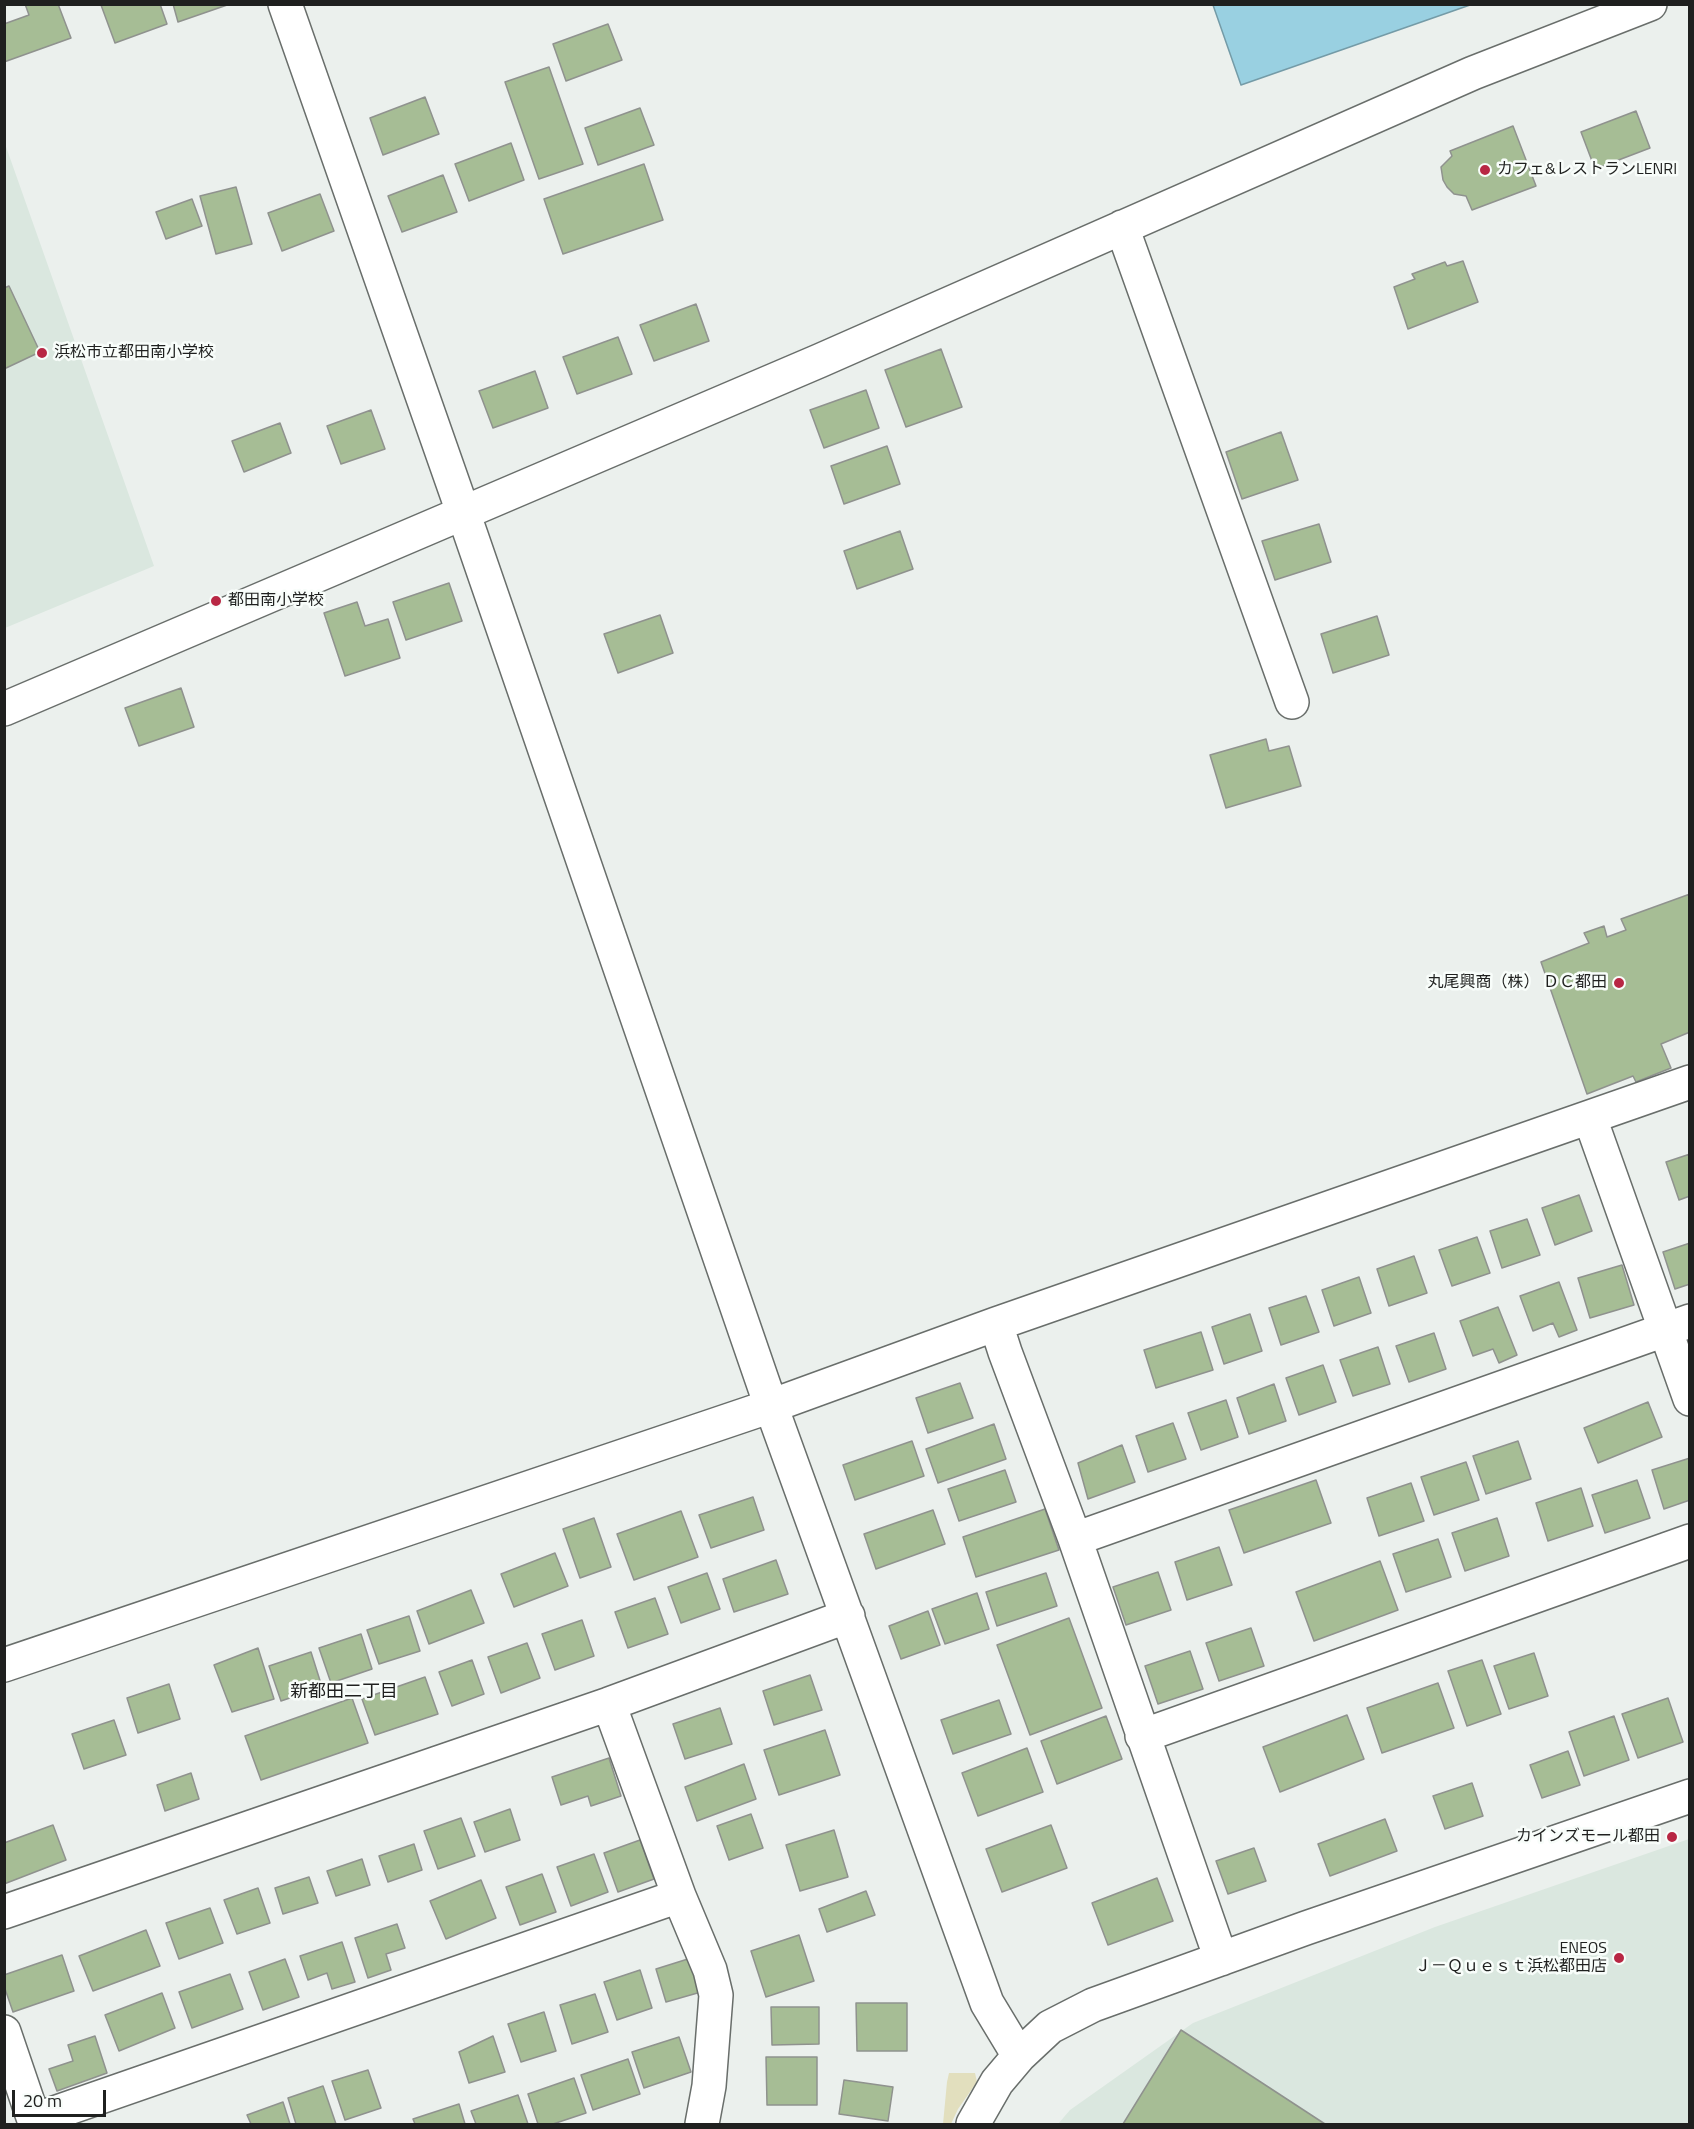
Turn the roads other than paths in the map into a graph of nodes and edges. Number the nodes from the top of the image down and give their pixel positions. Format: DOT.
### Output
graph roads {
  1 [pos="285,4"];
  2 [pos="1650,4"];
  3 [pos="1122,227"];
  4 [pos="463,512"];
  5 [pos="1292,702"];
  6 [pos="4,709"];
  7 [pos="1689,1082"];
  8 [pos="1590,1118"];
  9 [pos="996,1324"];
  10 [pos="1677,1325"];
  11 [pos="1689,1399"];
  12 [pos="771,1406"];
  13 [pos="1075,1539"];
  14 [pos="1689,1540"];
  15 [pos="848,1616"];
  16 [pos="4,1665"];
  17 [pos="609,1704"];
  18 [pos="1142,1736"];
  19 [pos="1689,1796"];
  20 [pos="679,1896"];
  21 [pos="4,1912"];
  22 [pos="1221,1959"];
  23 [pos="4,2032"];
  24 [pos="1019,2056"];
  25 [pos="28,2122"];
  26 [pos="697,2122"];
  27 [pos="973,2124"];
  1 -- 4 [label="street"];
  2 -- 3 [label="street"];
  3 -- 4 [label="street"];
  3 -- 5 [label="street"];
  4 -- 6 [label="street"];
  4 -- 12 [label="street"];
  7 -- 8 [label="street"];
  8 -- 9 [label="street"];
  8 -- 10 [label="street"];
  9 -- 12 [label="street"];
  9 -- 13 [label="street"];
  10 -- 11 [label="street"];
  10 -- 13 [label="street"];
  12 -- 15 [label="street"];
  12 -- 16 [label="street"];
  13 -- 18 [label="street"];
  14 -- 18 [label="street"];
  15 -- 17 [label="street"];
  15 -- 24 [label="street"];
  17 -- 20 [label="street"];
  17 -- 21 [label="street"];
  18 -- 22 [label="street"];
  19 -- 22 [label="street"];
  20 -- 25 [label="street"];
  20 -- 26 [label="street"];
  22 -- 24 [label="street"];
  23 -- 25 [label="street"];
  24 -- 27 [label="street"];
}
